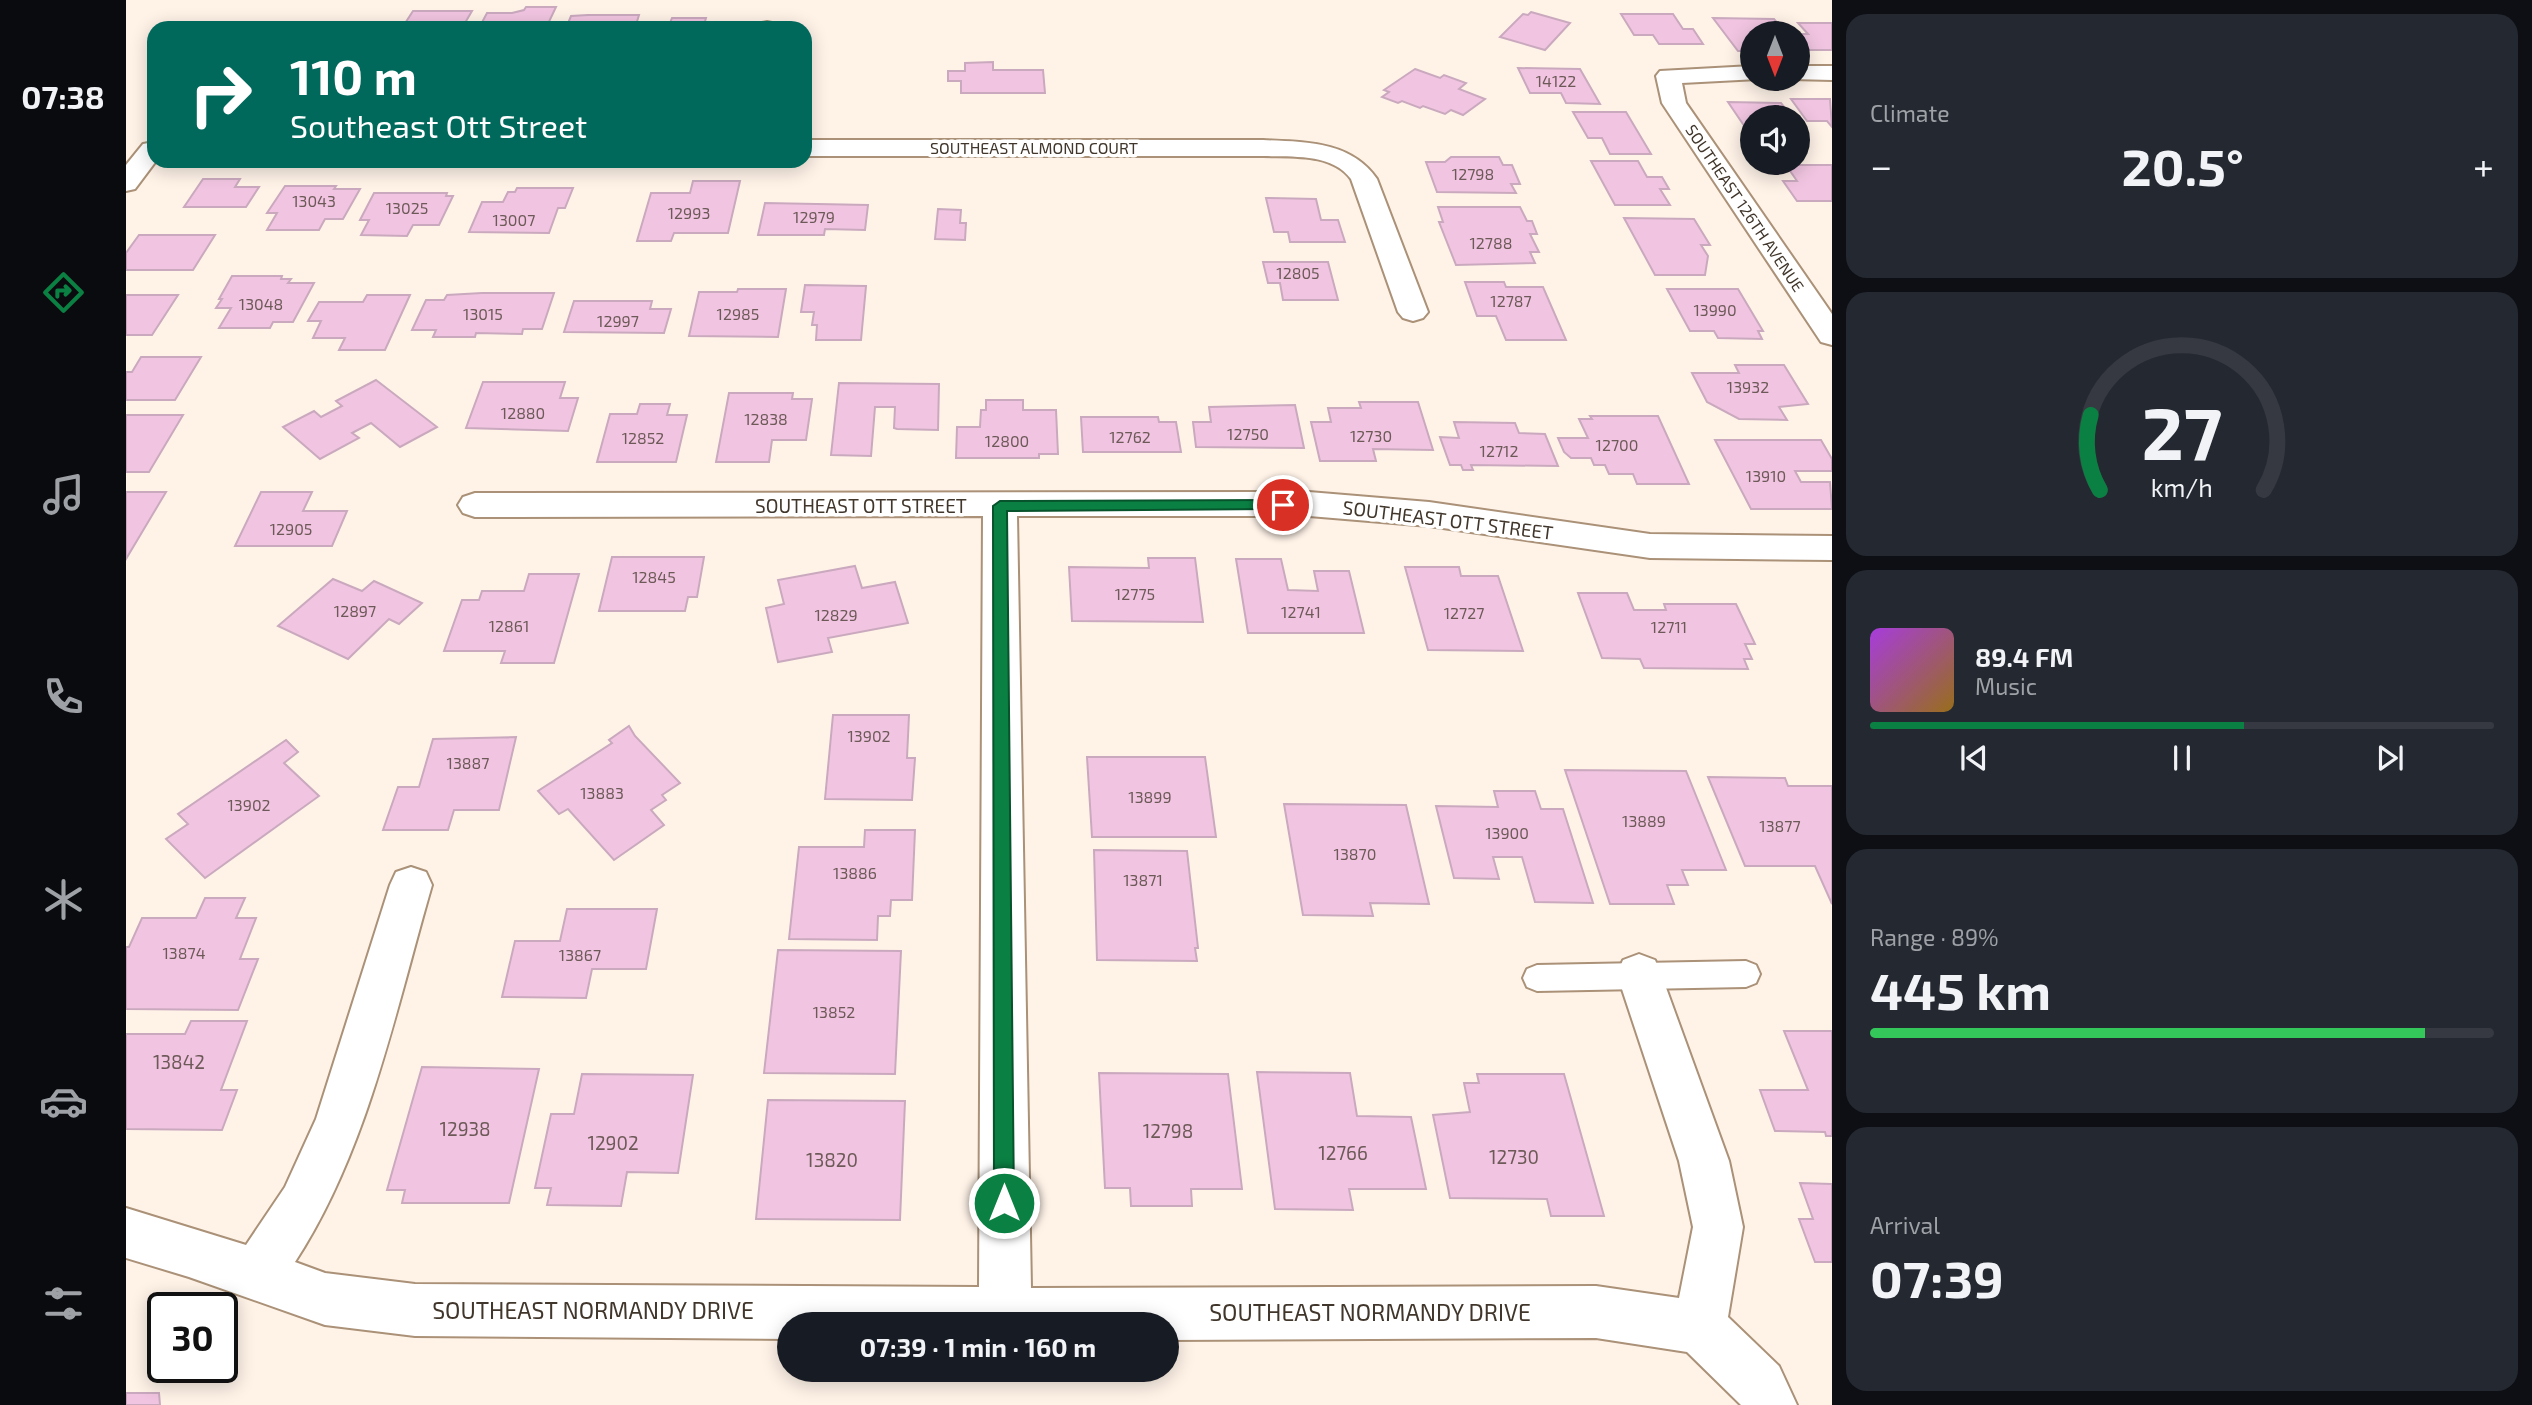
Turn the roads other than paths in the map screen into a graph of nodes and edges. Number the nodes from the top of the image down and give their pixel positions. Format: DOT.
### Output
graph roads {
  1 [pos="1740,73"];
  2 [pos="1810,73"];
  3 [pos="1832,73"];
  4 [pos="812,148"];
  5 [pos="126,149"];
  6 [pos="147,149"];
  7 [pos="147,157"];
  8 [pos="126,183"];
  9 [pos="1413,312"];
  10 [pos="1832,336"];
  11 [pos="475,505"];
  12 [pos="1000,506"];
  13 [pos="1832,548"];
  14 [pos="411,885"];
  15 [pos="1639,974"];
  16 [pos="1746,974"];
  17 [pos="1537,978"];
  18 [pos="126,1233"];
  19 [pos="257,1275"];
  20 [pos="777,1312"];
  21 [pos="1004,1312"];
  22 [pos="1179,1313"];
  23 [pos="1700,1326"];
  24 [pos="1770,1405"];
  1 -- 10 [label="street, SOUTHEAST 126TH AVENUE"];
  2 -- 3 [label="street"];
  4 -- 9 [label="street, SOUTHEAST ALMOND COURT"];
  5 -- 6 [label="street"];
  7 -- 8 [label="street"];
  11 -- 12 [label="street, SOUTHEAST OTT STREET"];
  12 -- 13 [label="street, SOUTHEAST OTT STREET"];
  12 -- 21 [label="street"];
  14 -- 19 [label="street"];
  15 -- 16 [label="lane"];
  15 -- 17 [label="lane"];
  15 -- 23 [label="street"];
  18 -- 19 [label="street, SOUTHEAST NORMANDY DRIVE"];
  19 -- 20 [label="street, SOUTHEAST NORMANDY DRIVE"];
  22 -- 23 [label="street, SOUTHEAST NORMANDY DRIVE"];
  23 -- 24 [label="street"];
}
